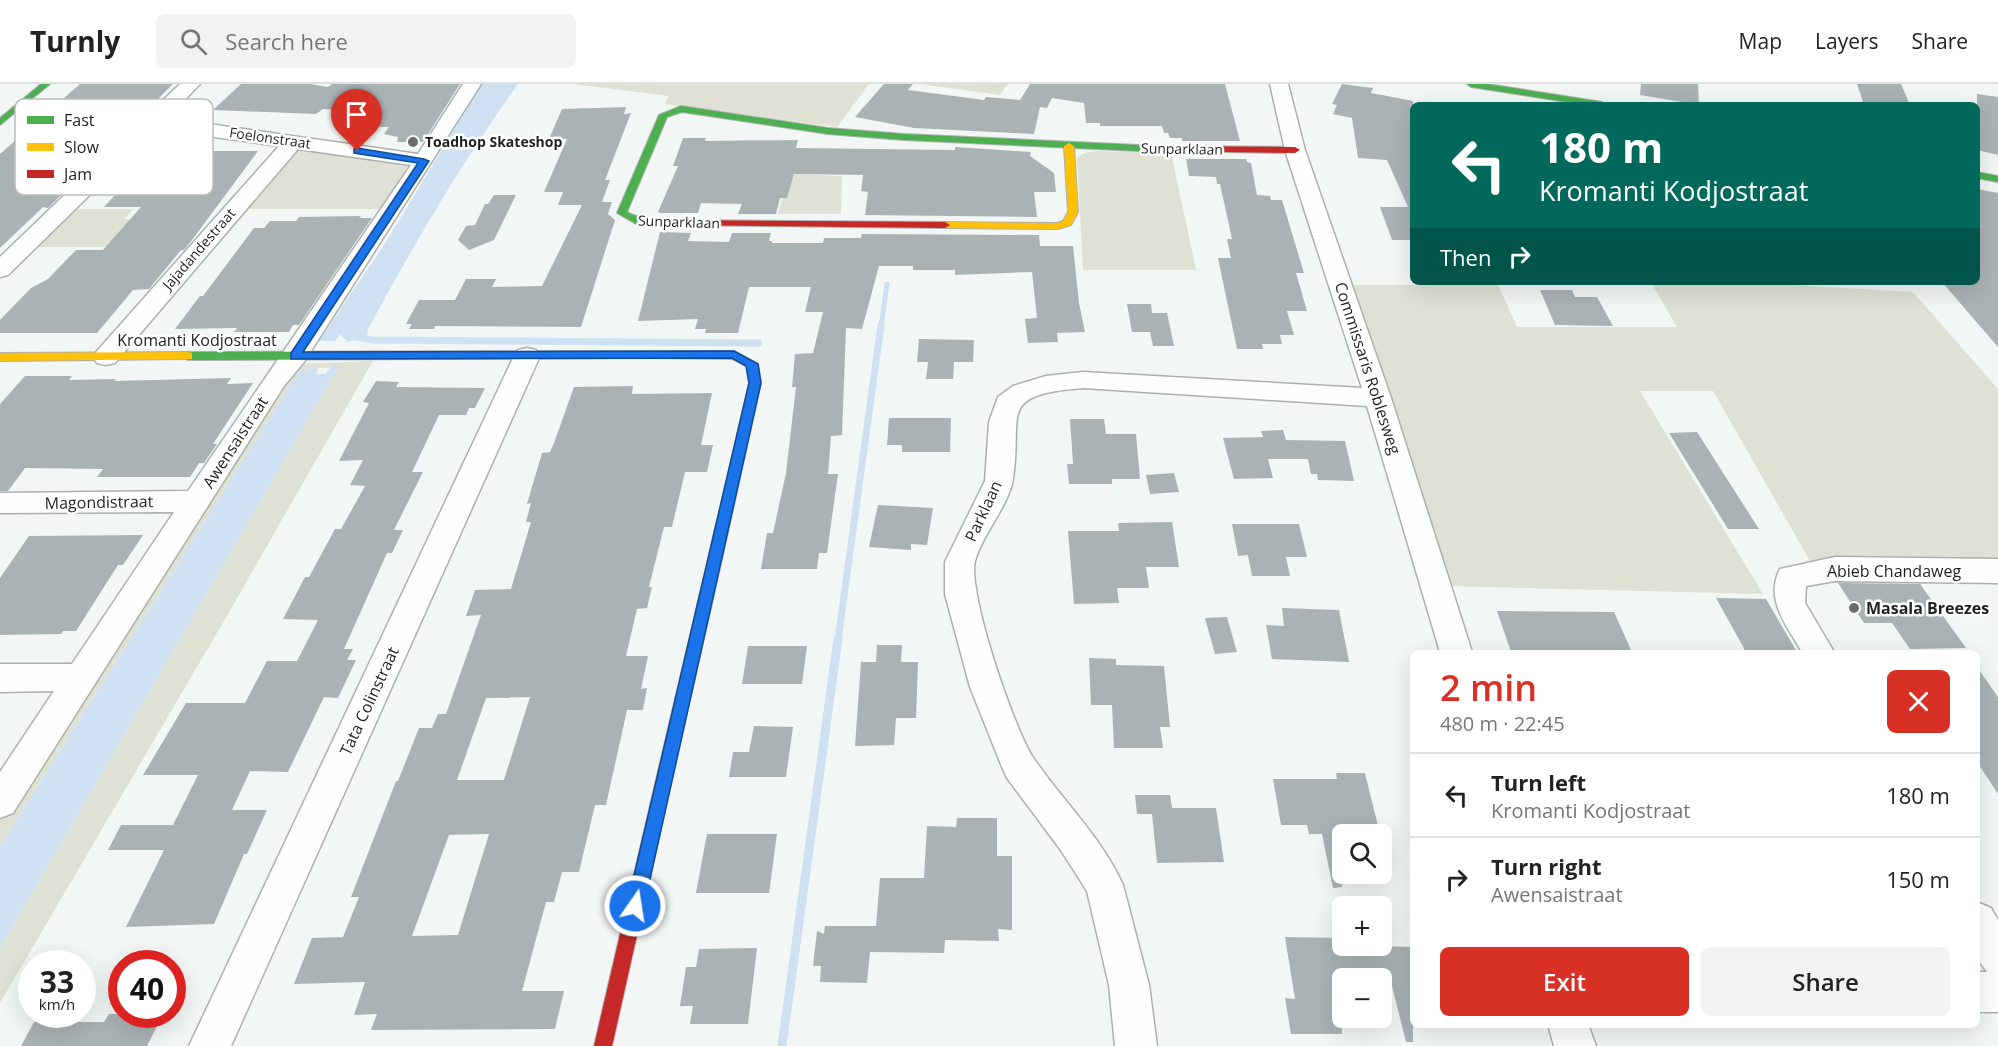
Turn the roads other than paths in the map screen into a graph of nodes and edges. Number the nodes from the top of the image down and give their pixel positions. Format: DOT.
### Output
graph roads {
  1 [pos="46,84"];
  2 [pos="191,84"];
  3 [pos="472,84"];
  4 [pos="1279,84"];
  5 [pos="1471,84"];
  6 [pos="28,99"];
  7 [pos="176,99"];
  8 [pos="1583,102"];
  9 [pos="15,110"];
  10 [pos="0,122"];
  11 [pos="213,130"];
  12 [pos="290,141"];
  13 [pos="1069,146"];
  14 [pos="1295,150"];
  15 [pos="424,161"];
  16 [pos="1980,176"];
  17 [pos="1998,179"];
  18 [pos="77,195"];
  19 [pos="0,270"];
  20 [pos="295,356"];
  21 [pos="527,356"];
  22 [pos="0,357"];
  23 [pos="105,357"];
  24 [pos="1378,398"];
  25 [pos="197,501"];
  26 [pos="0,502"];
  27 [pos="1998,571"];
  28 [pos="1455,650"];
  29 [pos="1817,650"];
  30 [pos="81,677"];
  31 [pos="0,678"];
  32 [pos="0,802"];
  33 [pos="1980,926"];
  34 [pos="1998,957"];
  35 [pos="1980,992"];
  36 [pos="1998,992"];
  37 [pos="1569,1028"];
  38 [pos="210,1046"];
  39 [pos="603,1046"];
  40 [pos="1136,1046"];
  41 [pos="1575,1046"];
  1 -- 6 [label="street"];
  2 -- 7 [label="street"];
  3 -- 15 [label="street, Awensaistraat"];
  4 -- 14 [label="street, Commissaris Roblesweg"];
  5 -- 8 [label="street"];
  9 -- 10 [label="street"];
  11 -- 12 [label="street, Foelonstraat"];
  12 -- 15 [label="street, Foelonstraat"];
  12 -- 23 [label="street, Jajadandestraat"];
  13 -- 13 [label="street, Sunparklaan"];
  13 -- 14 [label="street, Sunparklaan"];
  14 -- 24 [label="street, Commissaris Roblesweg"];
  15 -- 20 [label="street, Awensaistraat"];
  16 -- 17 [label="street"];
  18 -- 19 [label="street"];
  20 -- 21 [label="street, Kromanti Kodjostraat"];
  20 -- 23 [label="street, Kromanti Kodjostraat"];
  20 -- 25 [label="street, Awensaistraat"];
  21 -- 38 [label="street, Tata Colinstraat"];
  21 -- 39 [label="street, Kromanti Kodjostraat"];
  22 -- 23 [label="street, Kromanti Kodjostraat"];
  24 -- 28 [label="street, Commissaris Roblesweg"];
  24 -- 40 [label="street, Parklaan"];
  25 -- 26 [label="street, Magondistraat"];
  25 -- 30 [label="street, Awensaistraat"];
  27 -- 29 [label="street, Abieb Chandaweg"];
  30 -- 31 [label="street"];
  30 -- 32 [label="street, Awensaistraat"];
  33 -- 34 [label="street"];
  35 -- 36 [label="street"];
  37 -- 41 [label="street"];
}
